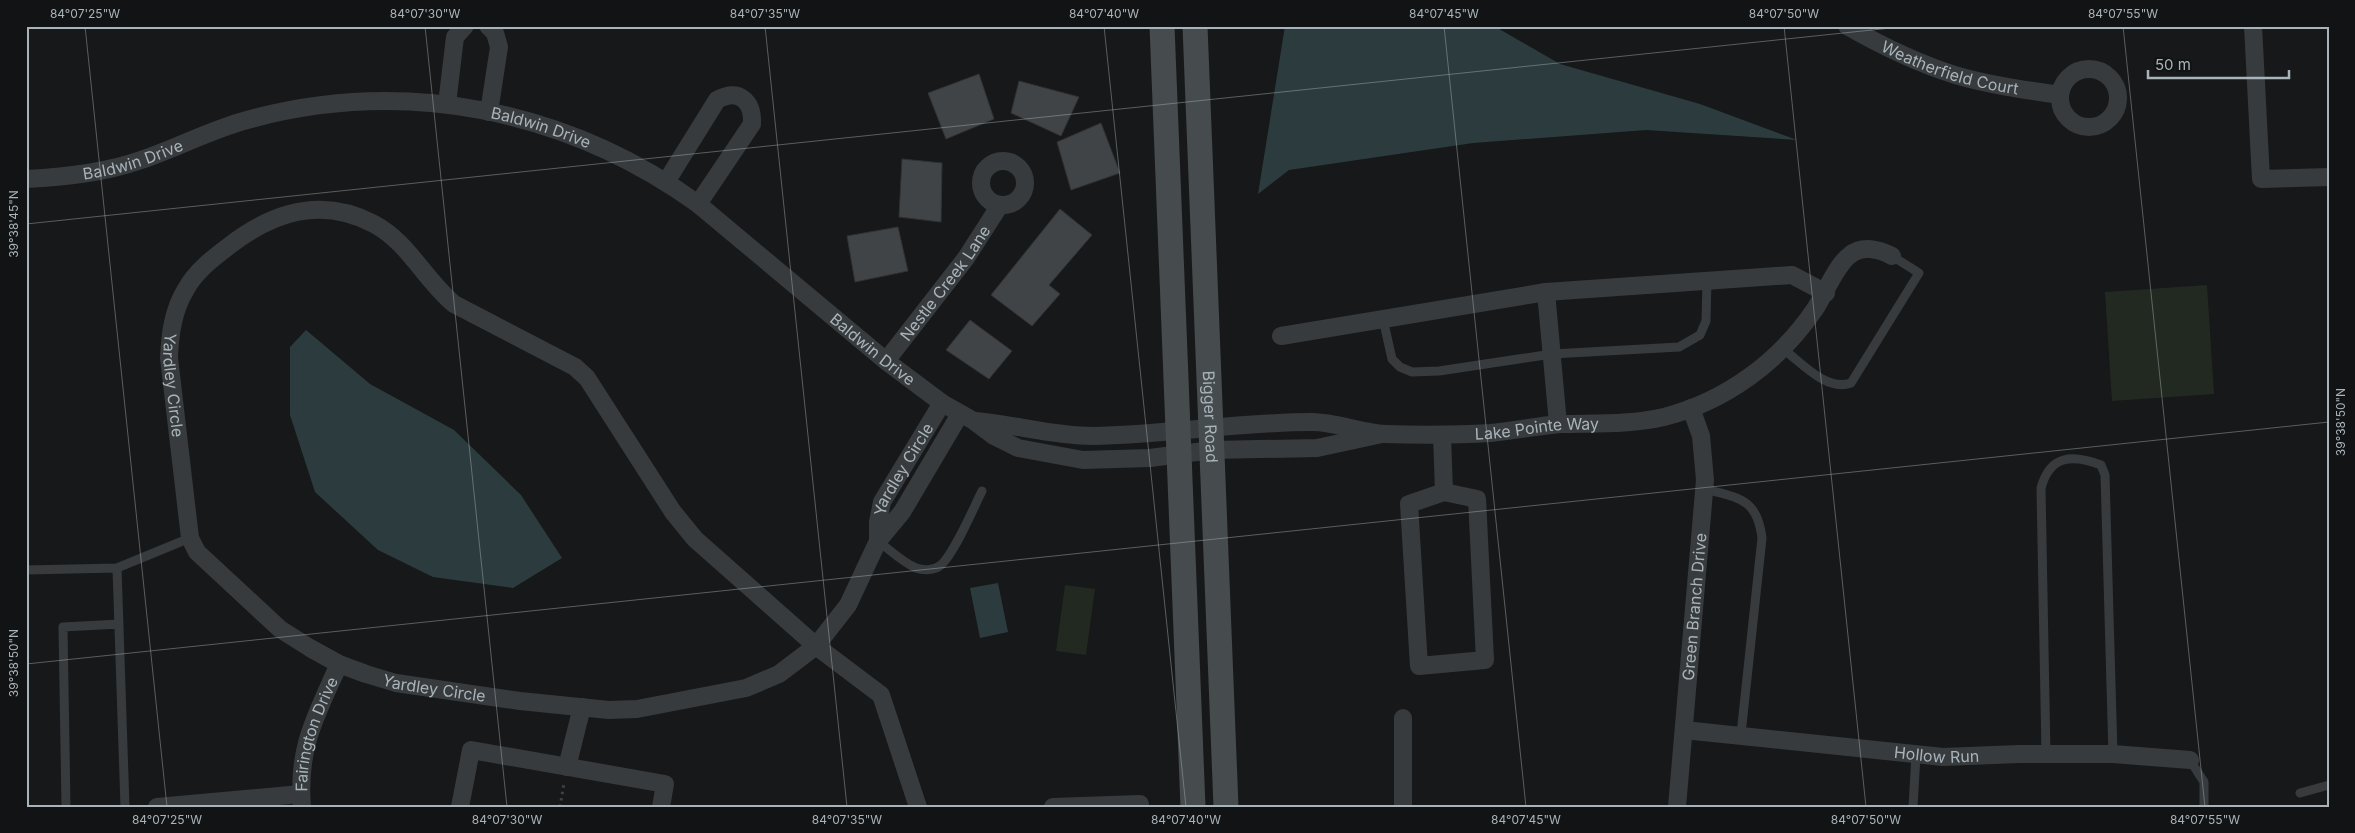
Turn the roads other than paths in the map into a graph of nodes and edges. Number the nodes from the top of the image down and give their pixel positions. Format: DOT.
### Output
graph roads {
  1 [pos="465,26"];
  2 [pos="488,26"];
  3 [pos="1162,26"];
  4 [pos="1195,26"];
  5 [pos="1847,26"];
  6 [pos="2253,26"];
  7 [pos="2060,95"];
  8 [pos="447,104"];
  9 [pos="490,112"];
  10 [pos="2329,177"];
  11 [pos="26,179"];
  12 [pos="666,182"];
  13 [pos="698,204"];
  14 [pos="1000,205"];
  15 [pos="1892,256"];
  16 [pos="1707,281"];
  17 [pos="1546,292"];
  18 [pos="1826,292"];
  19 [pos="1383,319"];
  20 [pos="1281,336"];
  21 [pos="1783,349"];
  22 [pos="1552,354"];
  23 [pos="886,361"];
  24 [pos="942,403"];
  25 [pos="1691,408"];
  26 [pos="967,418"];
  27 [pos="1558,424"];
  28 [pos="1178,429"];
  29 [pos="1382,434"];
  30 [pos="1442,435"];
  31 [pos="1211,438"];
  32 [pos="1178,454"];
  33 [pos="1704,489"];
  34 [pos="982,491"];
  35 [pos="1444,492"];
  36 [pos="190,538"];
  37 [pos="878,542"];
  38 [pos="117,568"];
  39 [pos="26,570"];
  40 [pos="119,624"];
  41 [pos="816,646"];
  42 [pos="339,664"];
  43 [pos="582,707"];
  44 [pos="1402,718"];
  45 [pos="1684,730"];
  46 [pos="1741,734"];
  47 [pos="2046,754"];
  48 [pos="2113,754"];
  49 [pos="1916,755"];
  50 [pos="2190,760"];
  51 [pos="567,767"];
  52 [pos="2329,784"];
  53 [pos="2300,794"];
  54 [pos="302,800"];
  55 [pos="1140,804"];
  56 [pos="66,807"];
  57 [pos="126,807"];
  58 [pos="158,807"];
  59 [pos="460,807"];
  60 [pos="660,807"];
  61 [pos="918,807"];
  62 [pos="1053,807"];
  63 [pos="1193,807"];
  64 [pos="1226,807"];
  65 [pos="1403,807"];
  66 [pos="1677,807"];
  67 [pos="1913,807"];
  68 [pos="2204,807"];
  1 -- 8 [label="street"];
  2 -- 9 [label="street"];
  3 -- 28 [label="street, Bigger Road"];
  4 -- 31 [label="street, Bigger Road"];
  5 -- 7 [label="street, Weatherfield Court"];
  6 -- 10 [label="street"];
  8 -- 9 [label="street, Baldwin Drive"];
  8 -- 11 [label="street, Baldwin Drive"];
  9 -- 12 [label="street, Baldwin Drive"];
  12 -- 13 [label="street, Baldwin Drive"];
  12 -- 13 [label="street"];
  13 -- 23 [label="street, Baldwin Drive"];
  14 -- 23 [label="street, Nestle Creek Lane"];
  15 -- 18 [label="street, Lake Pointe Way"];
  15 -- 21 [label="lane"];
  16 -- 17 [label="street"];
  16 -- 18 [label="street"];
  16 -- 22 [label="lane"];
  17 -- 19 [label="street"];
  17 -- 22 [label="street"];
  18 -- 21 [label="street, Lake Pointe Way"];
  19 -- 20 [label="street"];
  19 -- 22 [label="lane"];
  21 -- 25 [label="street, Lake Pointe Way"];
  22 -- 27 [label="street"];
  23 -- 24 [label="street, Baldwin Drive"];
  24 -- 26 [label="street, Baldwin Drive"];
  24 -- 37 [label="street, Yardley Circle"];
  25 -- 27 [label="street, Lake Pointe Way"];
  25 -- 33 [label="street, Green Branch Drive"];
  26 -- 28 [label="street, Baldwin Drive"];
  26 -- 32 [label="street, Baldwin Drive"];
  26 -- 37 [label="street, Yardley Circle"];
  27 -- 30 [label="street, Lake Pointe Way"];
  28 -- 31 [label="street, Baldwin Drive"];
  28 -- 32 [label="street, Bigger Road"];
  29 -- 30 [label="street, Lake Pointe Way"];
  29 -- 31 [label="street, Lake Pointe Way"];
  29 -- 31 [label="street, Lake Pointe Way"];
  30 -- 35 [label="street"];
  31 -- 32 [label="street, Lake Pointe Way"];
  31 -- 64 [label="street, Bigger Road"];
  32 -- 63 [label="street, Bigger Road"];
  33 -- 45 [label="street, Green Branch Drive"];
  33 -- 46 [label="lane"];
  34 -- 37 [label="lane"];
  35 -- 35 [label="street"];
  36 -- 38 [label="lane"];
  36 -- 41 [label="street, Yardley Circle"];
  36 -- 42 [label="street, Yardley Circle"];
  37 -- 41 [label="street, Yardley Circle"];
  38 -- 39 [label="lane"];
  38 -- 40 [label="lane"];
  40 -- 56 [label="lane"];
  40 -- 57 [label="lane"];
  41 -- 43 [label="street, Yardley Circle"];
  41 -- 61 [label="street"];
  42 -- 43 [label="street, Yardley Circle"];
  42 -- 54 [label="street, Fairington Drive"];
  43 -- 51 [label="street"];
  44 -- 65 [label="street"];
  45 -- 46 [label="street, Hollow Run"];
  45 -- 66 [label="street, Green Branch Drive"];
  46 -- 49 [label="street, Hollow Run"];
  47 -- 48 [label="street, Hollow Run"];
  47 -- 48 [label="lane"];
  47 -- 49 [label="street, Hollow Run"];
  48 -- 50 [label="street, Hollow Run"];
  49 -- 67 [label="lane"];
  50 -- 68 [label="lane"];
  51 -- 59 [label="street"];
  51 -- 60 [label="street"];
  52 -- 53 [label="lane"];
  54 -- 58 [label="street"];
  55 -- 62 [label="street"];
}
